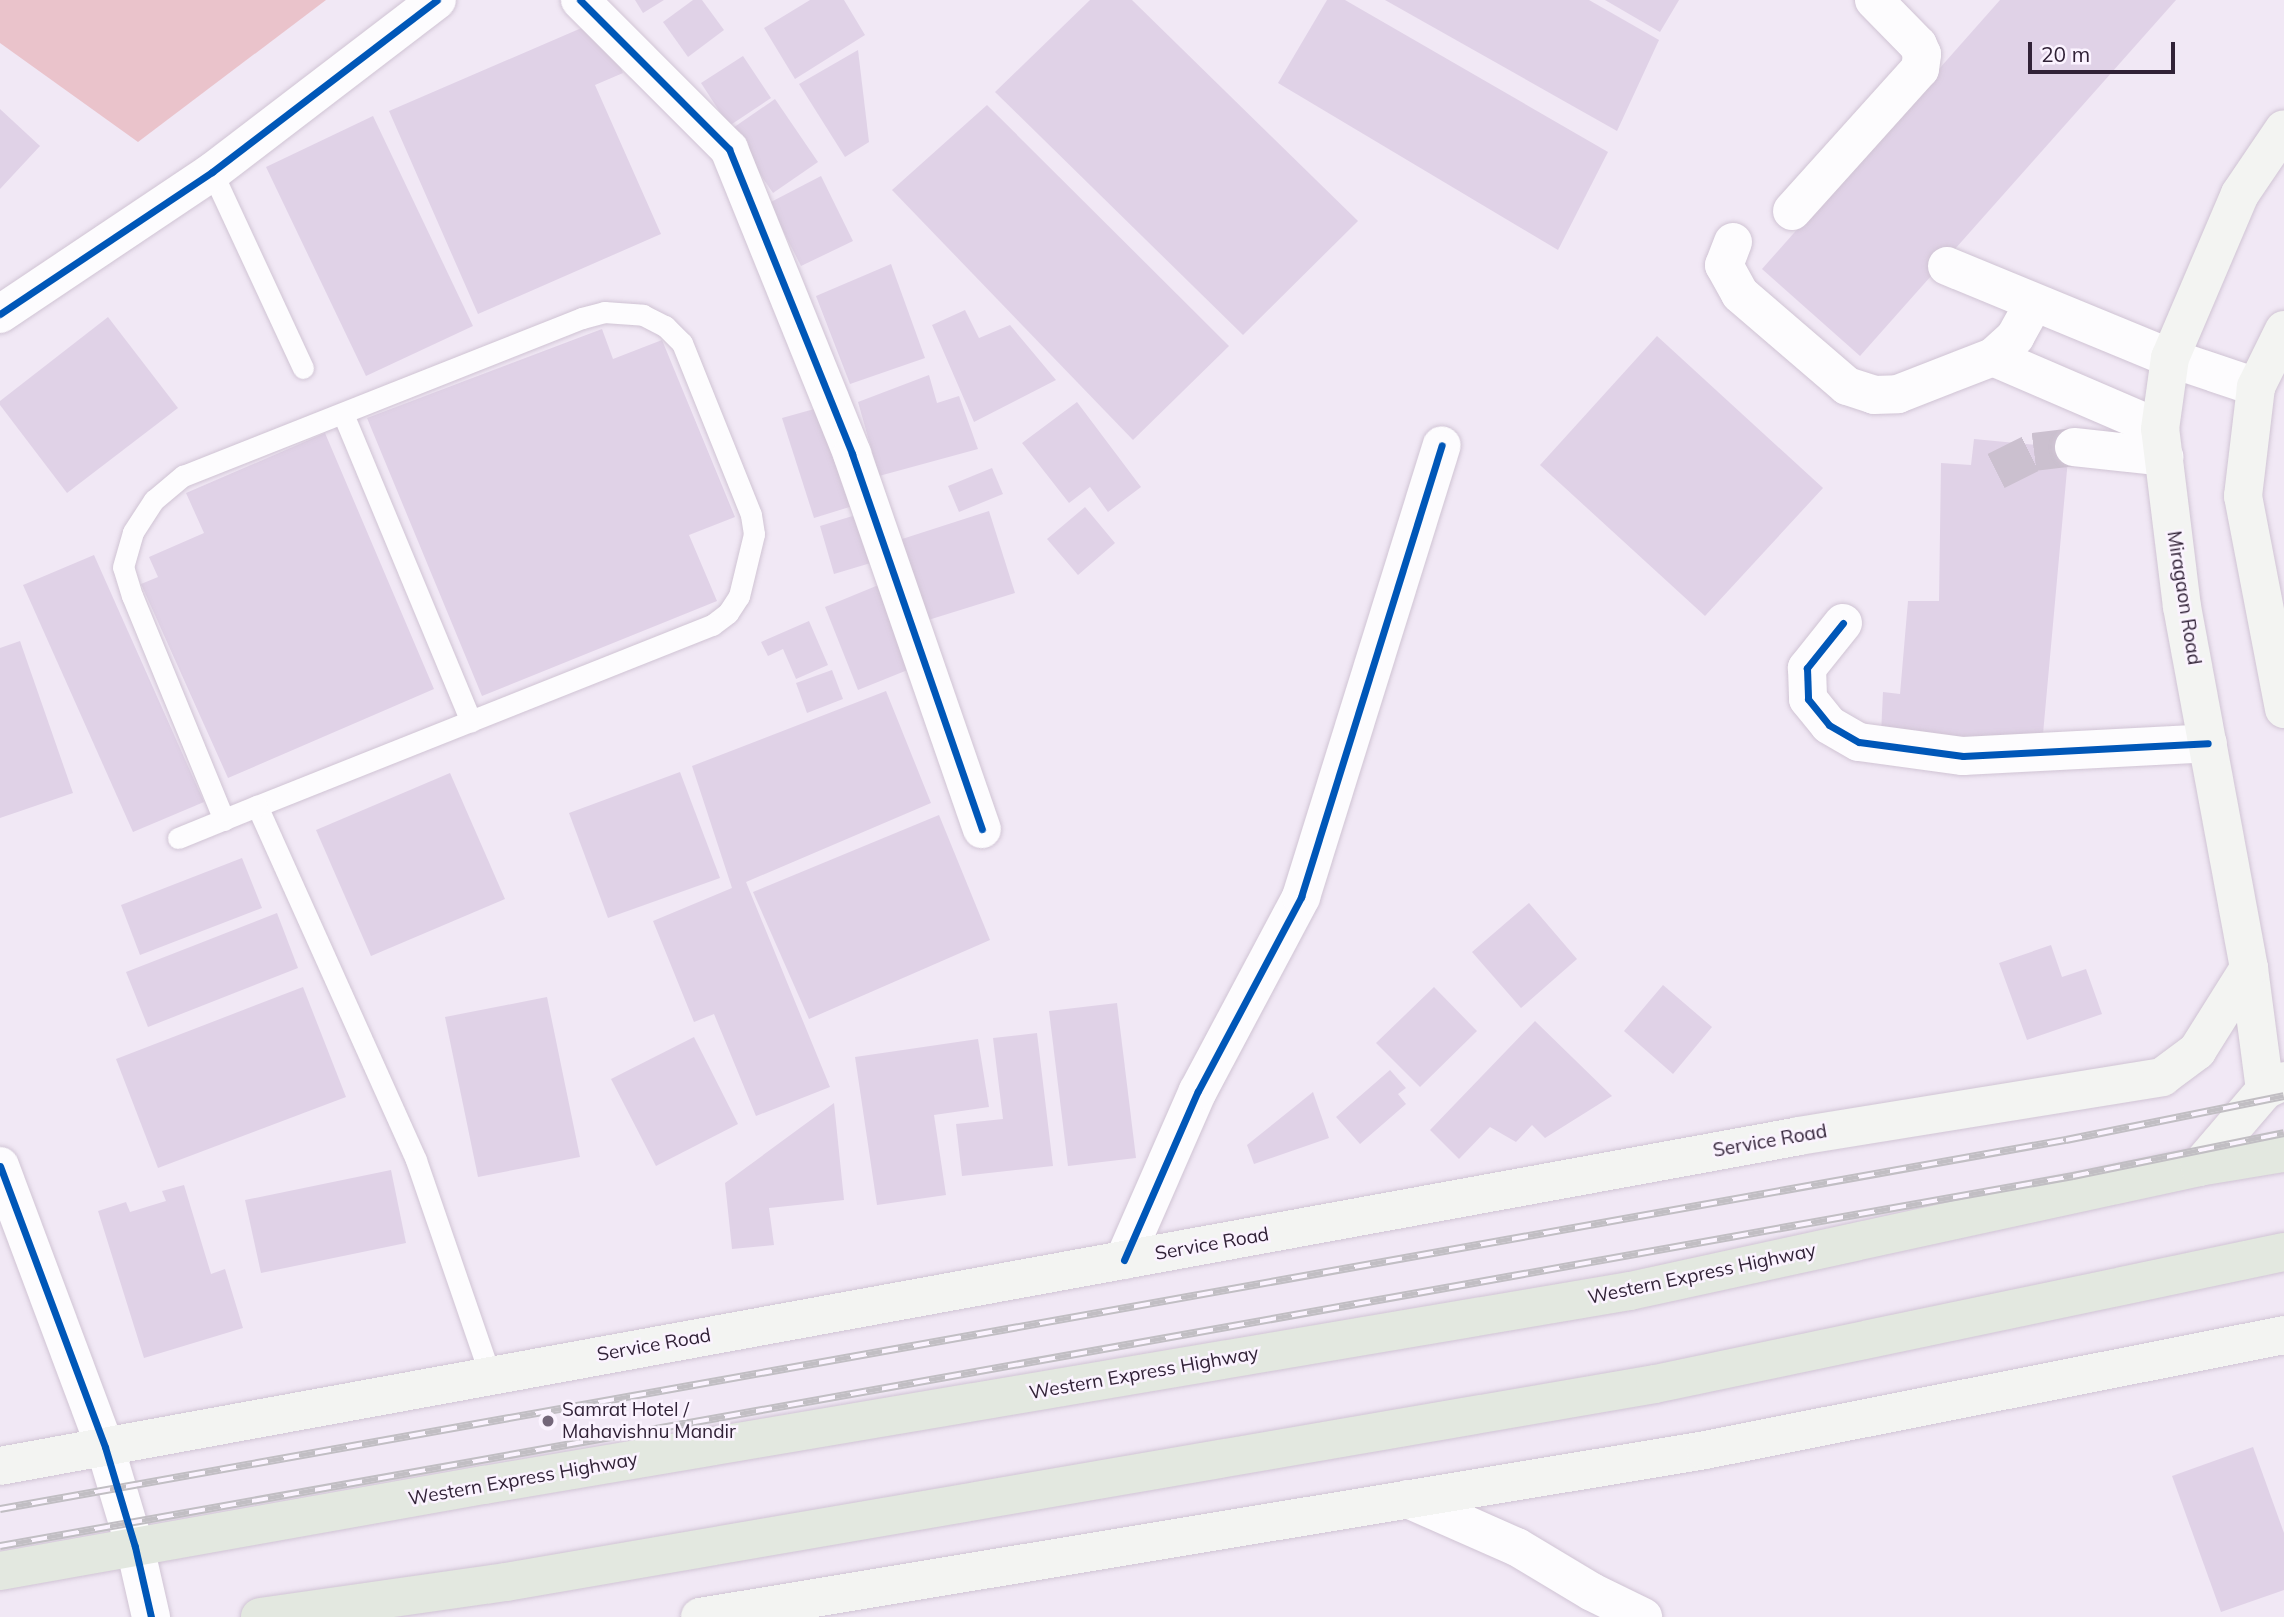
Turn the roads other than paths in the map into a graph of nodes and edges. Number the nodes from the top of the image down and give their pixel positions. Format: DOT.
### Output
graph roads {
  1 [pos="437,0"];
  2 [pos="580,0"];
  3 [pos="1874,0"];
  4 [pos="2284,129"];
  5 [pos="212,172"];
  6 [pos="1792,211"];
  7 [pos="1733,242"];
  8 [pos="1947,266"];
  9 [pos="2034,303"];
  10 [pos="0,314"];
  11 [pos="2284,330"];
  12 [pos="1993,357"];
  13 [pos="2169,358"];
  14 [pos="303,368"];
  15 [pos="2256,387"];
  16 [pos="343,414"];
  17 [pos="2162,443"];
  18 [pos="1442,445"];
  19 [pos="2074,447"];
  20 [pos="1843,623"];
  21 [pos="2284,709"];
  22 [pos="471,721"];
  23 [pos="2208,743"];
  24 [pos="257,806"];
  25 [pos="224,820"];
  26 [pos="982,829"];
  27 [pos="178,838"];
  28 [pos="2249,968"];
  29 [pos="2274,1086"];
  30 [pos="2284,1153"];
  31 [pos="0,1166"];
  32 [pos="2199,1167"];
  33 [pos="2284,1252"];
  34 [pos="1124,1260"];
  35 [pos="2284,1335"];
  36 [pos="490,1375"];
  37 [pos="105,1447"];
  38 [pos="0,1466"];
  39 [pos="1408,1499"];
  40 [pos="135,1547"];
  41 [pos="0,1571"];
  42 [pos="151,1617"];
  43 [pos="260,1617"];
  44 [pos="700,1617"];
  45 [pos="1643,1617"];
  1 -- 5 [label="street"];
  2 -- 26 [label="street"];
  3 -- 6 [label="street"];
  4 -- 13 [label="main road, Miragaon Road"];
  5 -- 10 [label="street"];
  5 -- 14 [label="lane"];
  7 -- 12 [label="street"];
  8 -- 9 [label="street"];
  9 -- 12 [label="street"];
  9 -- 13 [label="street"];
  11 -- 15 [label="main road"];
  12 -- 17 [label="street"];
  13 -- 15 [label="street"];
  13 -- 17 [label="main road, Miragaon Road"];
  15 -- 21 [label="main road"];
  16 -- 22 [label="lane"];
  16 -- 22 [label="lane"];
  16 -- 25 [label="lane"];
  17 -- 19 [label="street"];
  17 -- 23 [label="main road, Miragaon Road"];
  18 -- 34 [label="street"];
  20 -- 23 [label="street"];
  22 -- 24 [label="lane"];
  23 -- 28 [label="main road, Miragaon Road"];
  24 -- 25 [label="lane"];
  24 -- 36 [label="lane"];
  25 -- 27 [label="lane"];
  28 -- 29 [label="main road, Miragaon Road"];
  28 -- 34 [label="main road, Service Road"];
  29 -- 32 [label="main road"];
  30 -- 32 [label="highway, Western Express Highway"];
  31 -- 37 [label="street"];
  32 -- 40 [label="highway, Western Express Highway"];
  33 -- 43 [label="highway"];
  34 -- 36 [label="main road, Service Road"];
  35 -- 39 [label="main road"];
  36 -- 37 [label="main road, Service Road"];
  37 -- 38 [label="main road, Service Road"];
  37 -- 40 [label="street"];
  39 -- 44 [label="main road"];
  39 -- 45 [label="street"];
  40 -- 41 [label="highway, Western Express Highway"];
  40 -- 42 [label="street"];
}
